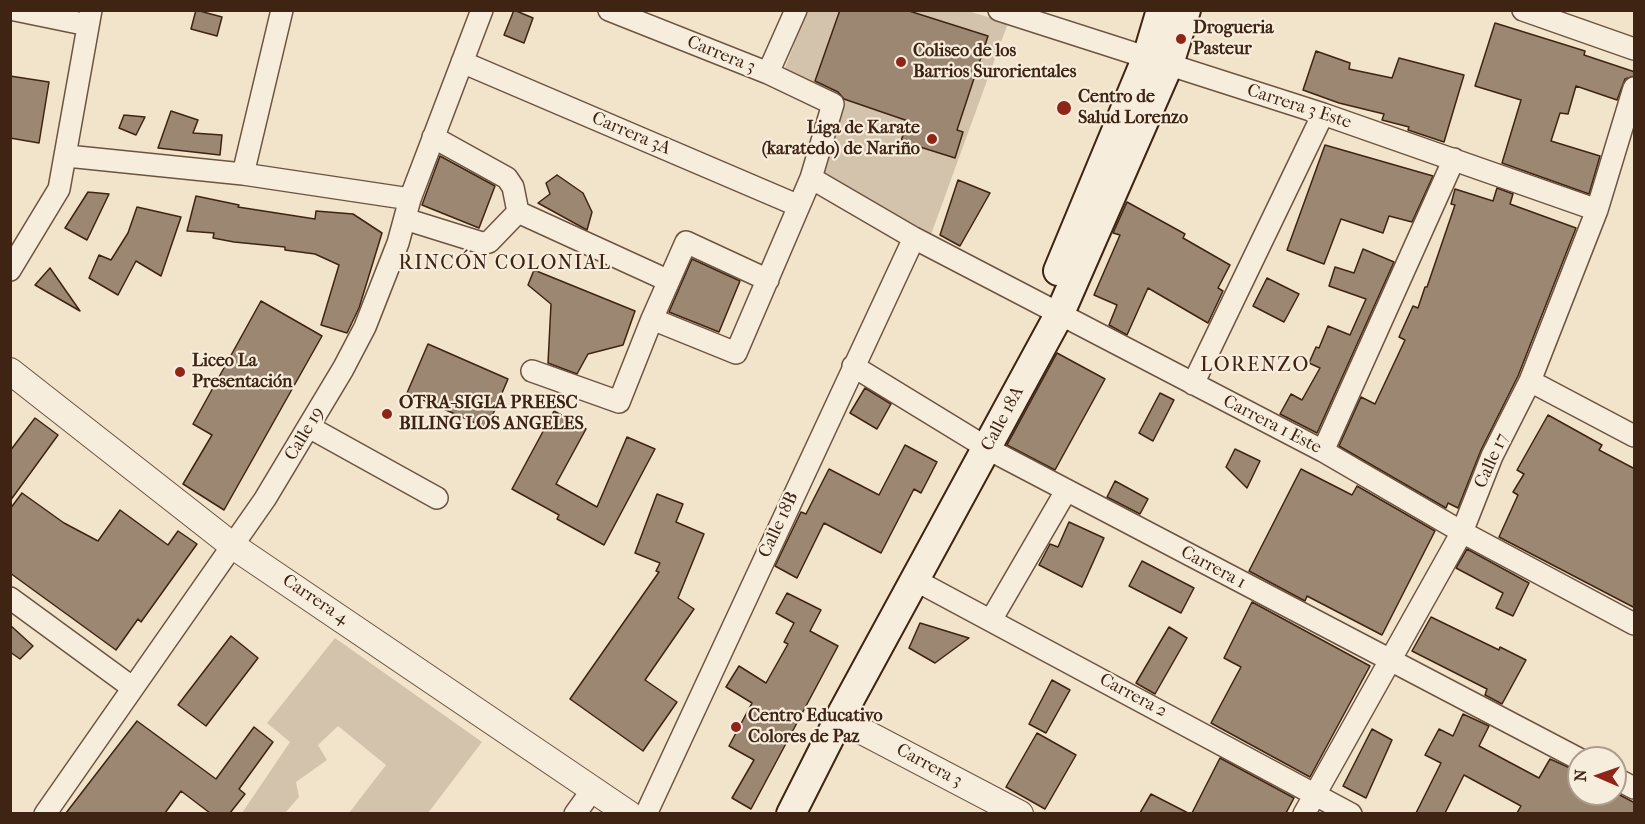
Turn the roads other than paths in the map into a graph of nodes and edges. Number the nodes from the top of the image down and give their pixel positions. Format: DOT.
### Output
graph roads {
  1 [pos="15,10"];
  2 [pos="282,10"];
  3 [pos="482,10"];
  4 [pos="609,10"];
  5 [pos="796,10"];
  6 [pos="999,10"];
  7 [pos="1161,10"];
  8 [pos="1186,10"];
  9 [pos="1523,10"];
  10 [pos="90,18"];
  11 [pos="1635,49"];
  12 [pos="1158,61"];
  13 [pos="462,62"];
  14 [pos="768,73"];
  15 [pos="1635,88"];
  16 [pos="1323,114"];
  17 [pos="433,137"];
  18 [pos="67,156"];
  19 [pos="1454,159"];
  20 [pos="243,174"];
  21 [pos="811,178"];
  22 [pos="799,206"];
  23 [pos="407,209"];
  24 [pos="1597,210"];
  25 [pos="518,212"];
  26 [pos="914,238"];
  27 [pos="10,270"];
  28 [pos="768,280"];
  29 [pos="669,281"];
  30 [pos="1052,309"];
  31 [pos="651,319"];
  32 [pos="853,366"];
  33 [pos="10,371"];
  34 [pos="532,371"];
  35 [pos="1530,381"];
  36 [pos="1193,384"];
  37 [pos="309,427"];
  38 [pos="1635,436"];
  39 [pos="979,443"];
  40 [pos="1323,451"];
  41 [pos="1066,491"];
  42 [pos="437,498"];
  43 [pos="1462,532"];
  44 [pos="233,546"];
  45 [pos="915,580"];
  46 [pos="10,598"];
  47 [pos="991,620"];
  48 [pos="1635,624"];
  49 [pos="1389,661"];
  50 [pos="133,688"];
  51 [pos="839,718"];
  52 [pos="1567,753"];
  53 [pos="593,789"];
  54 [pos="1314,794"];
  55 [pos="45,813"];
  56 [pos="575,813"];
  57 [pos="629,813"];
  58 [pos="646,813"];
  59 [pos="774,813"];
  60 [pos="791,813"];
  61 [pos="1020,813"];
  62 [pos="1304,813"];
  63 [pos="1351,813"];
  1 -- 10 [label="street"];
  2 -- 20 [label="street"];
  3 -- 13 [label="street, Calle 19"];
  4 -- 14 [label="street, Carrera 3"];
  5 -- 14 [label="street, Carrera 3"];
  6 -- 12 [label="street, Carrera 3 Este"];
  7 -- 12 [label="main road, Calle 18A"];
  8 -- 12 [label="main road, Calle 18A"];
  9 -- 11 [label="street"];
  10 -- 18 [label="street"];
  12 -- 16 [label="street, Carrera 3 Este"];
  12 -- 30 [label="main road, Calle 18A"];
  13 -- 17 [label="street, Calle 19"];
  13 -- 22 [label="street, Carrera 3A"];
  14 -- 21 [label="street"];
  15 -- 24 [label="street, Calle 17"];
  16 -- 19 [label="street, Carrera 3 Este"];
  16 -- 36 [label="street"];
  17 -- 23 [label="street, Calle 19"];
  17 -- 25 [label="street"];
  18 -- 20 [label="street"];
  18 -- 27 [label="street"];
  19 -- 24 [label="street, Carrera 3 Este"];
  19 -- 40 [label="street"];
  20 -- 23 [label="street"];
  21 -- 22 [label="street"];
  21 -- 26 [label="street, Carrera 1 Este"];
  22 -- 28 [label="street"];
  23 -- 25 [label="street"];
  23 -- 37 [label="street, Calle 19"];
  24 -- 35 [label="street, Calle 17"];
  25 -- 29 [label="street"];
  26 -- 30 [label="street, Carrera 1 Este"];
  26 -- 32 [label="street, Calle 18B"];
  28 -- 29 [label="street"];
  28 -- 31 [label="street"];
  29 -- 31 [label="street"];
  30 -- 36 [label="street, Carrera 1 Este"];
  30 -- 39 [label="main road, Calle 18A"];
  31 -- 34 [label="street"];
  32 -- 39 [label="street, Carrera 1"];
  32 -- 58 [label="street, Calle 18B"];
  33 -- 44 [label="street, Carrera 4"];
  35 -- 38 [label="street"];
  35 -- 43 [label="street, Calle 17"];
  36 -- 40 [label="street, Carrera 1 Este"];
  37 -- 42 [label="street"];
  37 -- 44 [label="street, Calle 19"];
  39 -- 41 [label="street, Carrera 1"];
  39 -- 45 [label="main road, Calle 18A"];
  39 -- 59 [label="main road, Calle 18A"];
  40 -- 43 [label="street, Carrera 1 Este"];
  41 -- 47 [label="street"];
  41 -- 49 [label="street, Carrera 1"];
  43 -- 48 [label="street, Carrera 1 Este"];
  43 -- 49 [label="street, Calle 17"];
  44 -- 50 [label="street, Calle 19"];
  44 -- 53 [label="street, Carrera 4"];
  45 -- 47 [label="street, Carrera 2"];
  45 -- 51 [label="main road, Calle 18A"];
  46 -- 50 [label="street"];
  47 -- 54 [label="street, Carrera 2"];
  49 -- 52 [label="street, Carrera 1"];
  49 -- 54 [label="street, Calle 17"];
  50 -- 55 [label="street, Calle 19"];
  51 -- 60 [label="main road, Calle 18A"];
  51 -- 61 [label="street, Carrera 3"];
  53 -- 56 [label="street"];
  53 -- 57 [label="street, Carrera 4"];
  54 -- 62 [label="street, Calle 17"];
  54 -- 63 [label="street, Carrera 2"];
}
